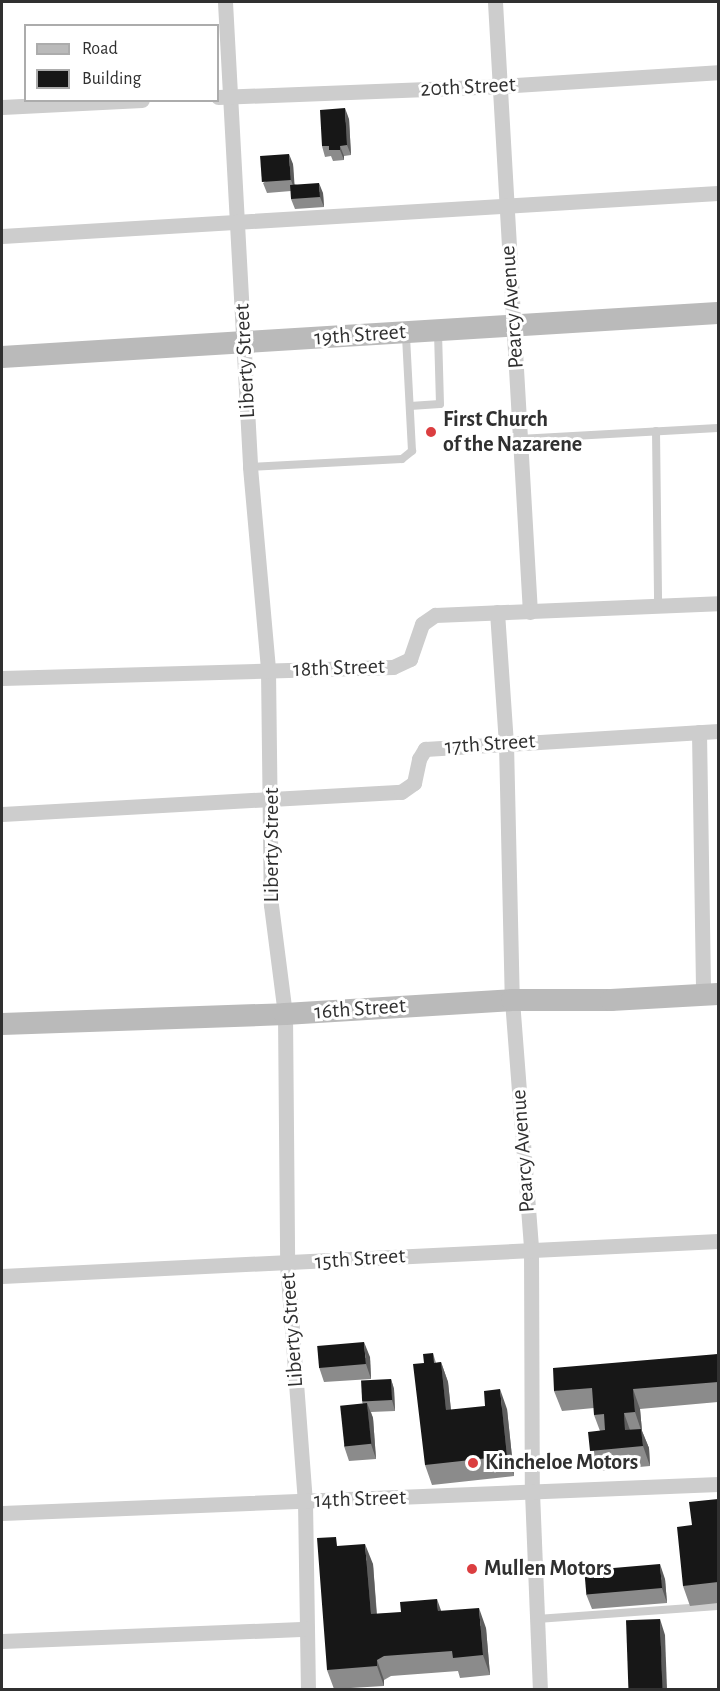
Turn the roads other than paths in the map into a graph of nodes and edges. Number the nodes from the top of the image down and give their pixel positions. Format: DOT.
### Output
graph roads {
  1 [pos="225,2"];
  2 [pos="495,2"];
  3 [pos="718,72"];
  4 [pos="498,86"];
  5 [pos="223,97"];
  6 [pos="102,102"];
  7 [pos="2,107"];
  8 [pos="718,193"];
  9 [pos="505,207"];
  10 [pos="237,222"];
  11 [pos="2,236"];
  12 [pos="718,314"];
  13 [pos="514,325"];
  14 [pos="438,330"];
  15 [pos="406,332"];
  16 [pos="244,343"];
  17 [pos="2,357"];
  18 [pos="410,406"];
  19 [pos="718,428"];
  20 [pos="656,431"];
  21 [pos="519,439"];
  22 [pos="250,467"];
  23 [pos="718,603"];
  24 [pos="658,606"];
  25 [pos="497,612"];
  26 [pos="530,612"];
  27 [pos="268,670"];
  28 [pos="2,678"];
  29 [pos="718,731"];
  30 [pos="699,732"];
  31 [pos="506,743"];
  32 [pos="272,799"];
  33 [pos="2,814"];
  34 [pos="711,995"];
  35 [pos="512,1000"];
  36 [pos="285,1014"];
  37 [pos="2,1024"];
  38 [pos="718,1241"];
  39 [pos="531,1248"];
  40 [pos="287,1263"];
  41 [pos="2,1276"];
  42 [pos="718,1484"];
  43 [pos="532,1492"];
  44 [pos="306,1501"];
  45 [pos="2,1513"];
  46 [pos="718,1606"];
  47 [pos="537,1619"];
  48 [pos="307,1629"];
  49 [pos="2,1641"];
  50 [pos="308,1689"];
  51 [pos="540,1689"];
  1 -- 5 [label="street, Liberty Street"];
  2 -- 4 [label="street, Pearcy Avenue"];
  3 -- 4 [label="street, 20th Street"];
  4 -- 5 [label="street, 20th Street"];
  4 -- 9 [label="street, Pearcy Avenue"];
  5 -- 10 [label="street, Liberty Street"];
  6 -- 7 [label="street"];
  8 -- 9 [label="street"];
  9 -- 10 [label="street"];
  9 -- 13 [label="street, Pearcy Avenue"];
  10 -- 11 [label="street"];
  10 -- 16 [label="street, Liberty Street"];
  12 -- 13 [label="street, 19th Street"];
  13 -- 14 [label="street, 19th Street"];
  13 -- 21 [label="street, Pearcy Avenue"];
  14 -- 15 [label="street, 19th Street"];
  14 -- 18 [label="lane"];
  15 -- 16 [label="street, 19th Street"];
  15 -- 18 [label="lane"];
  16 -- 17 [label="street, 19th Street"];
  16 -- 22 [label="street, Liberty Street"];
  18 -- 22 [label="lane"];
  19 -- 20 [label="lane"];
  20 -- 21 [label="lane"];
  20 -- 24 [label="lane"];
  21 -- 26 [label="street, Pearcy Avenue"];
  22 -- 27 [label="street, Liberty Street"];
  23 -- 24 [label="street, 18th Street"];
  24 -- 26 [label="street, 18th Street"];
  25 -- 26 [label="street, 18th Street"];
  25 -- 27 [label="street, 18th Street"];
  25 -- 31 [label="street, Pearcy Avenue"];
  27 -- 28 [label="street, 18th Street"];
  27 -- 32 [label="street, Liberty Street"];
  29 -- 30 [label="street, 17th Street"];
  30 -- 31 [label="street, 17th Street"];
  30 -- 34 [label="street"];
  31 -- 32 [label="street, 17th Street"];
  31 -- 35 [label="street, Pearcy Avenue"];
  32 -- 33 [label="street, 17th Street"];
  32 -- 36 [label="street, Liberty Street"];
  34 -- 35 [label="street, 16th Street"];
  35 -- 36 [label="street, 16th Street"];
  35 -- 39 [label="street, Pearcy Avenue"];
  36 -- 37 [label="street, 16th Street"];
  36 -- 40 [label="street, Liberty Street"];
  38 -- 39 [label="street, 15th Street"];
  39 -- 40 [label="street, 15th Street"];
  39 -- 43 [label="street, Pearcy Avenue"];
  40 -- 41 [label="street, 15th Street"];
  40 -- 44 [label="street, Liberty Street"];
  42 -- 43 [label="street, 14th Street"];
  43 -- 44 [label="street, 14th Street"];
  43 -- 47 [label="street, Pearcy Avenue"];
  44 -- 45 [label="street, 14th Street"];
  44 -- 48 [label="street, Liberty Street"];
  46 -- 47 [label="lane"];
  47 -- 51 [label="street, Pearcy Avenue"];
  48 -- 49 [label="street"];
  48 -- 50 [label="street, Liberty Street"];
}
